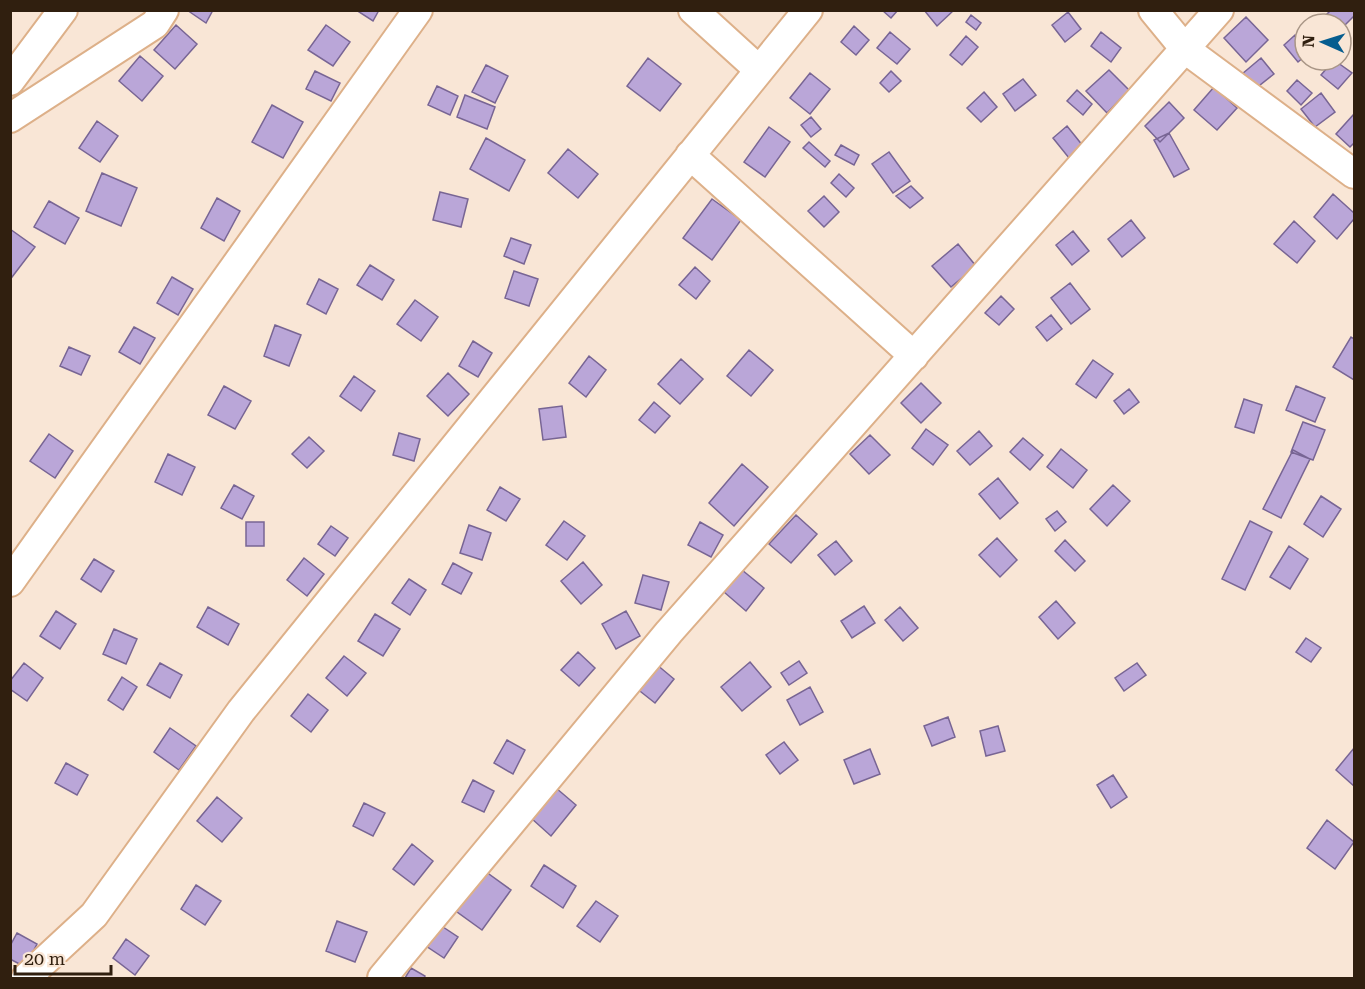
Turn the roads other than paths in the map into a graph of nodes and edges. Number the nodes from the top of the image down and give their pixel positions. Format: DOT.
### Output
graph roads {
  1 [pos="63,10"];
  2 [pos="164,10"];
  3 [pos="418,10"];
  4 [pos="693,10"];
  5 [pos="808,10"];
  6 [pos="1153,10"];
  7 [pos="1219,10"];
  8 [pos="1185,49"];
  9 [pos="759,70"];
  10 [pos="10,81"];
  11 [pos="10,118"];
  12 [pos="690,155"];
  13 [pos="1354,173"];
  14 [pos="914,356"];
  15 [pos="10,582"];
  16 [pos="26,978"];
  17 [pos="382,978"];
  1 -- 10 [label="street"];
  2 -- 11 [label="street"];
  3 -- 15 [label="street"];
  4 -- 9 [label="street"];
  5 -- 9 [label="street"];
  6 -- 8 [label="street"];
  7 -- 8 [label="street"];
  8 -- 13 [label="street"];
  8 -- 14 [label="street"];
  9 -- 12 [label="street"];
  12 -- 14 [label="street"];
  12 -- 16 [label="street"];
  14 -- 17 [label="street"];
}
